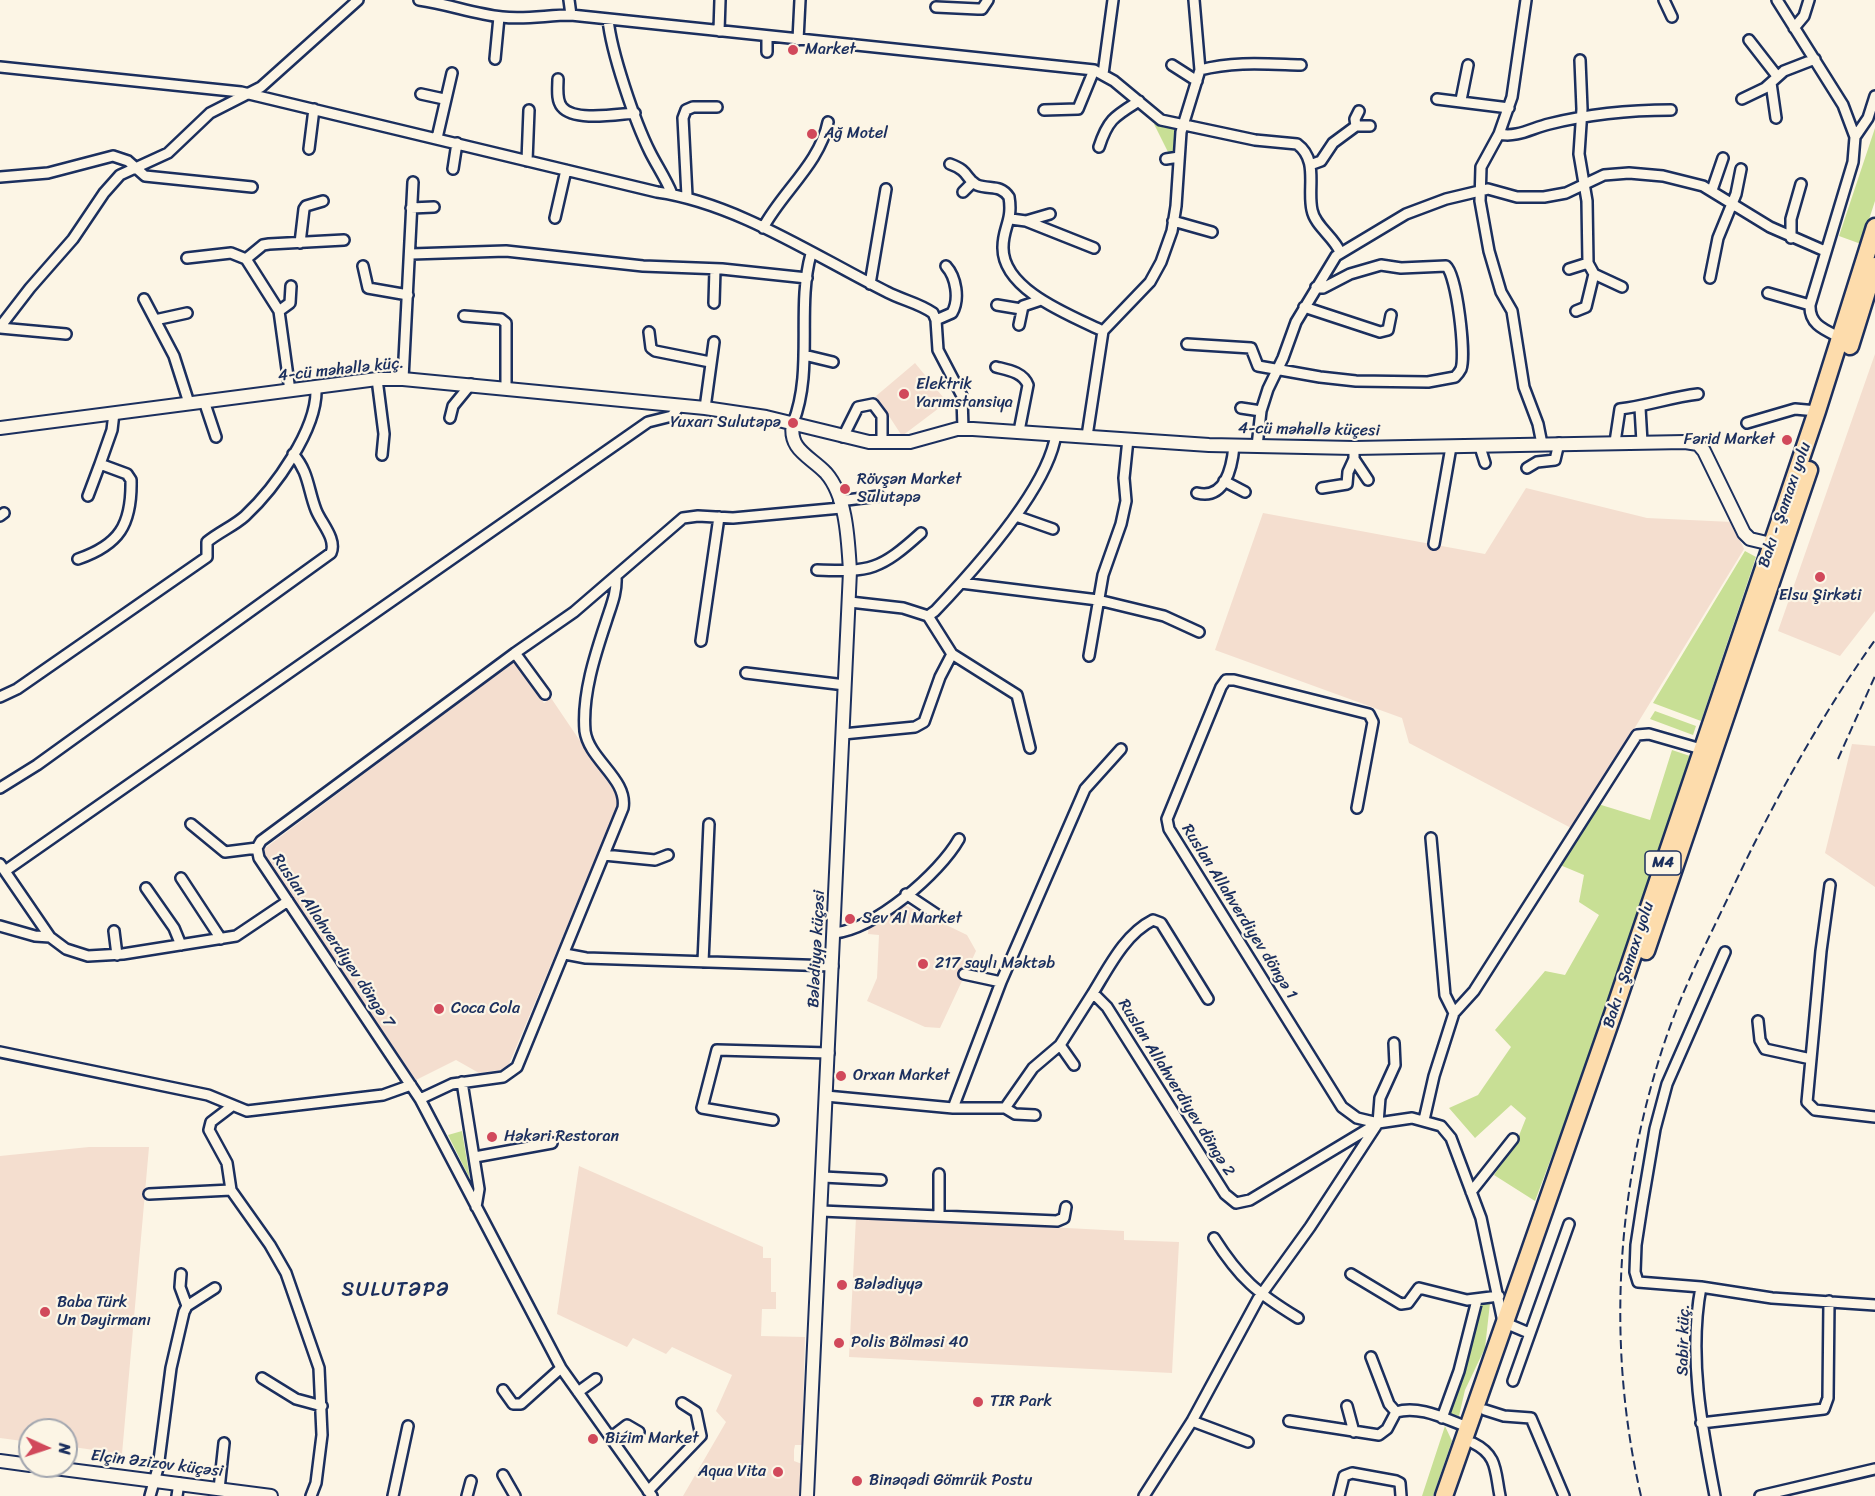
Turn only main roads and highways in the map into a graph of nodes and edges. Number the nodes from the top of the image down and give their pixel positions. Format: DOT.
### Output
graph roads {
  1 [pos="1875,227"];
  2 [pos="1875,266"];
  3 [pos="1516,1328"];
  4 [pos="1444,1496"];
  5 [pos="1455,1496"];
  1 -- 3 [label="highway, Bakı - Şamaxı yolu / M4"];
  2 -- 3 [label="highway, Bakı - Şamaxı yolu / M4"];
  3 -- 4 [label="highway, Bakı - Şamaxı yolu / M4"];
  3 -- 5 [label="highway, Bakı - Şamaxı yolu / M4"];
}
